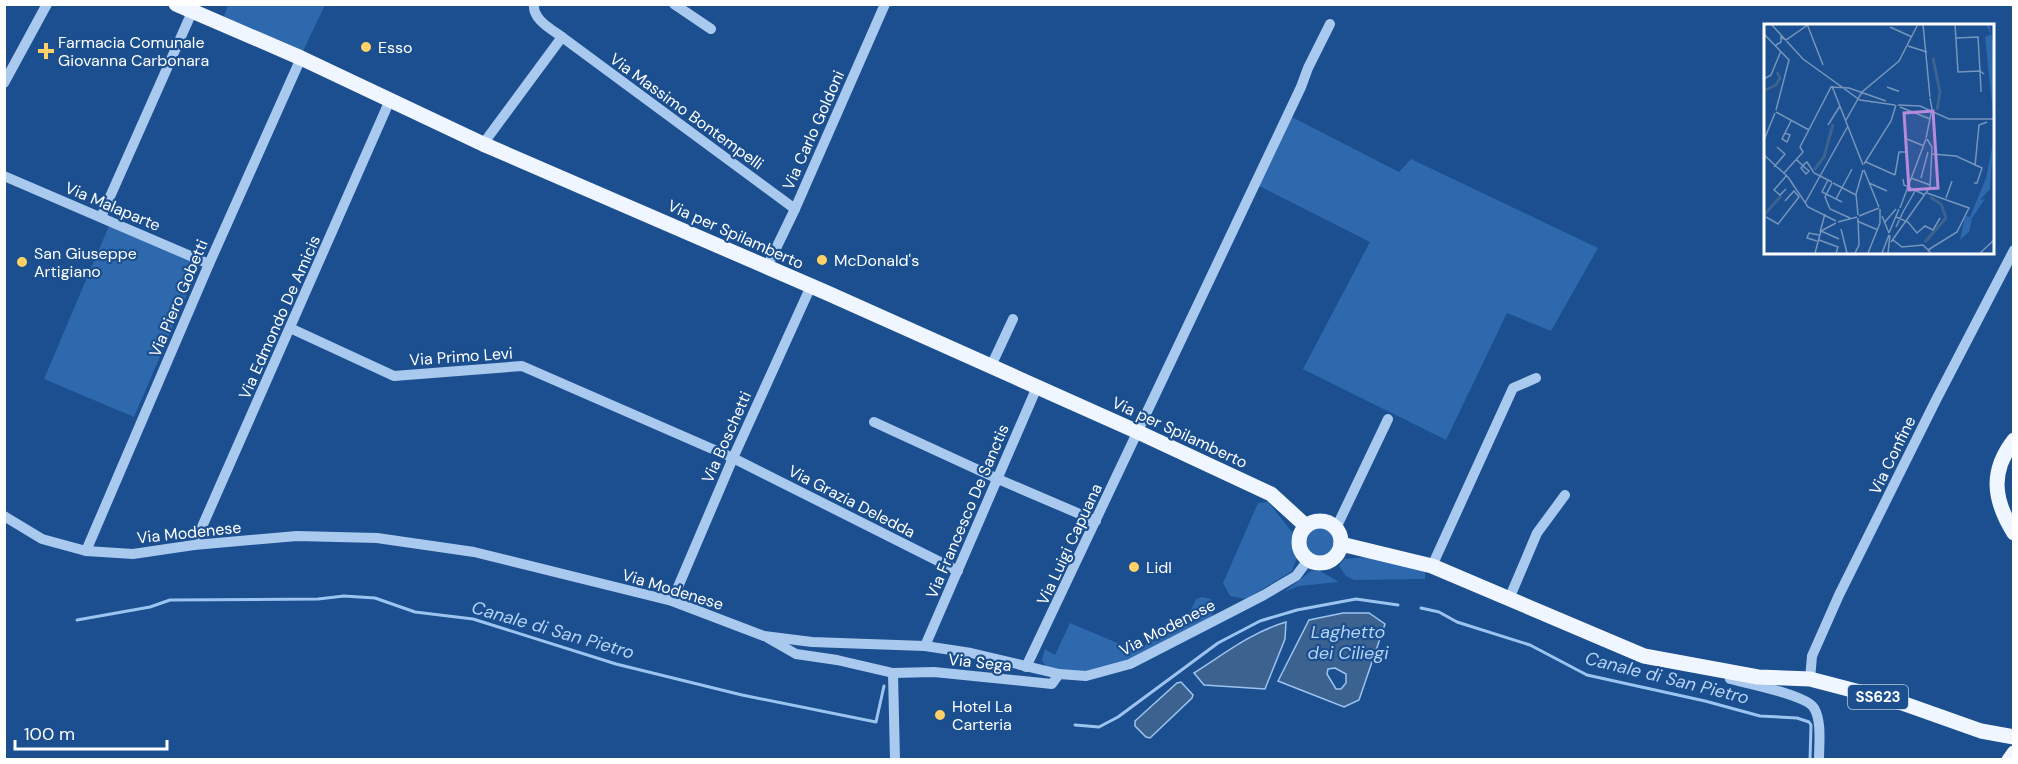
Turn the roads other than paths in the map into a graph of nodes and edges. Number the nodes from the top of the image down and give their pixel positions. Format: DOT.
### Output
graph roads {
  1 [pos="46,4"];
  2 [pos="176,4"];
  3 [pos="534,4"];
  4 [pos="674,4"];
  5 [pos="885,4"];
  6 [pos="192,12"];
  7 [pos="1330,24"];
  8 [pos="711,29"];
  9 [pos="562,37"];
  10 [pos="301,58"];
  11 [pos="4,82"];
  12 [pos="390,100"];
  13 [pos="483,144"];
  14 [pos="4,176"];
  15 [pos="795,209"];
  16 [pos="101,217"];
  17 [pos="2013,250"];
  18 [pos="209,264"];
  19 [pos="767,267"];
  20 [pos="810,286"];
  21 [pos="1013,319"];
  22 [pos="290,328"];
  23 [pos="991,366"];
  24 [pos="1536,378"];
  25 [pos="1037,387"];
  26 [pos="1388,419"];
  27 [pos="874,422"];
  28 [pos="1138,432"];
  29 [pos="2013,440"];
  30 [pos="733,458"];
  31 [pos="998,479"];
  32 [pos="1565,495"];
  33 [pos="4,516"];
  34 [pos="1096,521"];
  35 [pos="1306,526"];
  36 [pos="1336,528"];
  37 [pos="2013,533"];
  38 [pos="1341,544"];
  39 [pos="194,545"];
  40 [pos="86,551"];
  41 [pos="1308,560"];
  42 [pos="1432,566"];
  43 [pos="958,571"];
  44 [pos="1509,599"];
  45 [pos="672,602"];
  46 [pos="764,636"];
  47 [pos="925,646"];
  48 [pos="1675,661"];
  49 [pos="1026,668"];
  50 [pos="893,673"];
  51 [pos="1059,674"];
  52 [pos="1810,679"];
  53 [pos="2013,737"];
  54 [pos="2013,753"];
  55 [pos="895,759"];
  56 [pos="1819,759"];
  57 [pos="2009,759"];
  1 -- 11 [label="street"];
  2 -- 6 [label="main road, Via per Spilamberto"];
  3 -- 9 [label="street, Via Massimo Bontempelli"];
  4 -- 8 [label="street"];
  5 -- 15 [label="street, Via Carlo Goldoni"];
  6 -- 10 [label="main road, Via per Spilamberto"];
  6 -- 16 [label="street"];
  7 -- 28 [label="street, Via Luigi Capuana"];
  9 -- 13 [label="street"];
  9 -- 15 [label="street, Via Massimo Bontempelli"];
  10 -- 12 [label="main road, Via per Spilamberto"];
  10 -- 18 [label="street, Via Piero Gobetti"];
  12 -- 13 [label="main road, Via per Spilamberto"];
  12 -- 22 [label="street, Via Edmondo De Amicis"];
  13 -- 19 [label="main road, Via per Spilamberto"];
  14 -- 16 [label="street, Via Malaparte"];
  15 -- 19 [label="street, Via Carlo Goldoni"];
  16 -- 18 [label="street, Via Malaparte"];
  17 -- 52 [label="street, Via Confine"];
  18 -- 40 [label="street, Via Piero Gobetti"];
  19 -- 20 [label="main road, Via per Spilamberto"];
  20 -- 23 [label="main road, Via per Spilamberto"];
  20 -- 30 [label="street, Via Boschetti"];
  21 -- 23 [label="street"];
  22 -- 30 [label="street, Via Primo Levi"];
  22 -- 39 [label="street, Via Edmondo De Amicis"];
  23 -- 25 [label="main road, Via per Spilamberto"];
  24 -- 42 [label="street"];
  25 -- 28 [label="main road, Via per Spilamberto"];
  25 -- 31 [label="street, Via Francesco De Sanctis"];
  26 -- 36 [label="street"];
  27 -- 31 [label="street"];
  28 -- 34 [label="street, Via Luigi Capuana"];
  28 -- 35 [label="main road, Via per Spilamberto"];
  29 -- 37 [label="main road"];
  30 -- 43 [label="street, Via Grazia Deledda"];
  30 -- 45 [label="street, Via Boschetti"];
  31 -- 34 [label="street"];
  31 -- 43 [label="street, Via Francesco De Sanctis"];
  32 -- 44 [label="street"];
  33 -- 40 [label="street, Via Modenese"];
  34 -- 49 [label="street, Via Luigi Capuana"];
  35 -- 36 [label="main road"];
  35 -- 41 [label="main road"];
  36 -- 38 [label="main road"];
  38 -- 41 [label="main road"];
  38 -- 42 [label="main road"];
  39 -- 40 [label="street, Via Modenese"];
  39 -- 45 [label="street, Via Modenese"];
  41 -- 51 [label="street, Via Modenese"];
  42 -- 44 [label="main road"];
  43 -- 47 [label="street, Via Francesco De Sanctis"];
  44 -- 48 [label="main road"];
  45 -- 46 [label="street, Via Modenese"];
  46 -- 47 [label="street, Via Modenese"];
  46 -- 50 [label="street, Via Sega"];
  47 -- 49 [label="street, Via Modenese"];
  48 -- 52 [label="main road"];
  48 -- 56 [label="street"];
  49 -- 51 [label="street, Via Modenese"];
  50 -- 51 [label="street, Via Sega"];
  50 -- 55 [label="street"];
  52 -- 53 [label="main road, SS623"];
  54 -- 57 [label="main road"];
}
